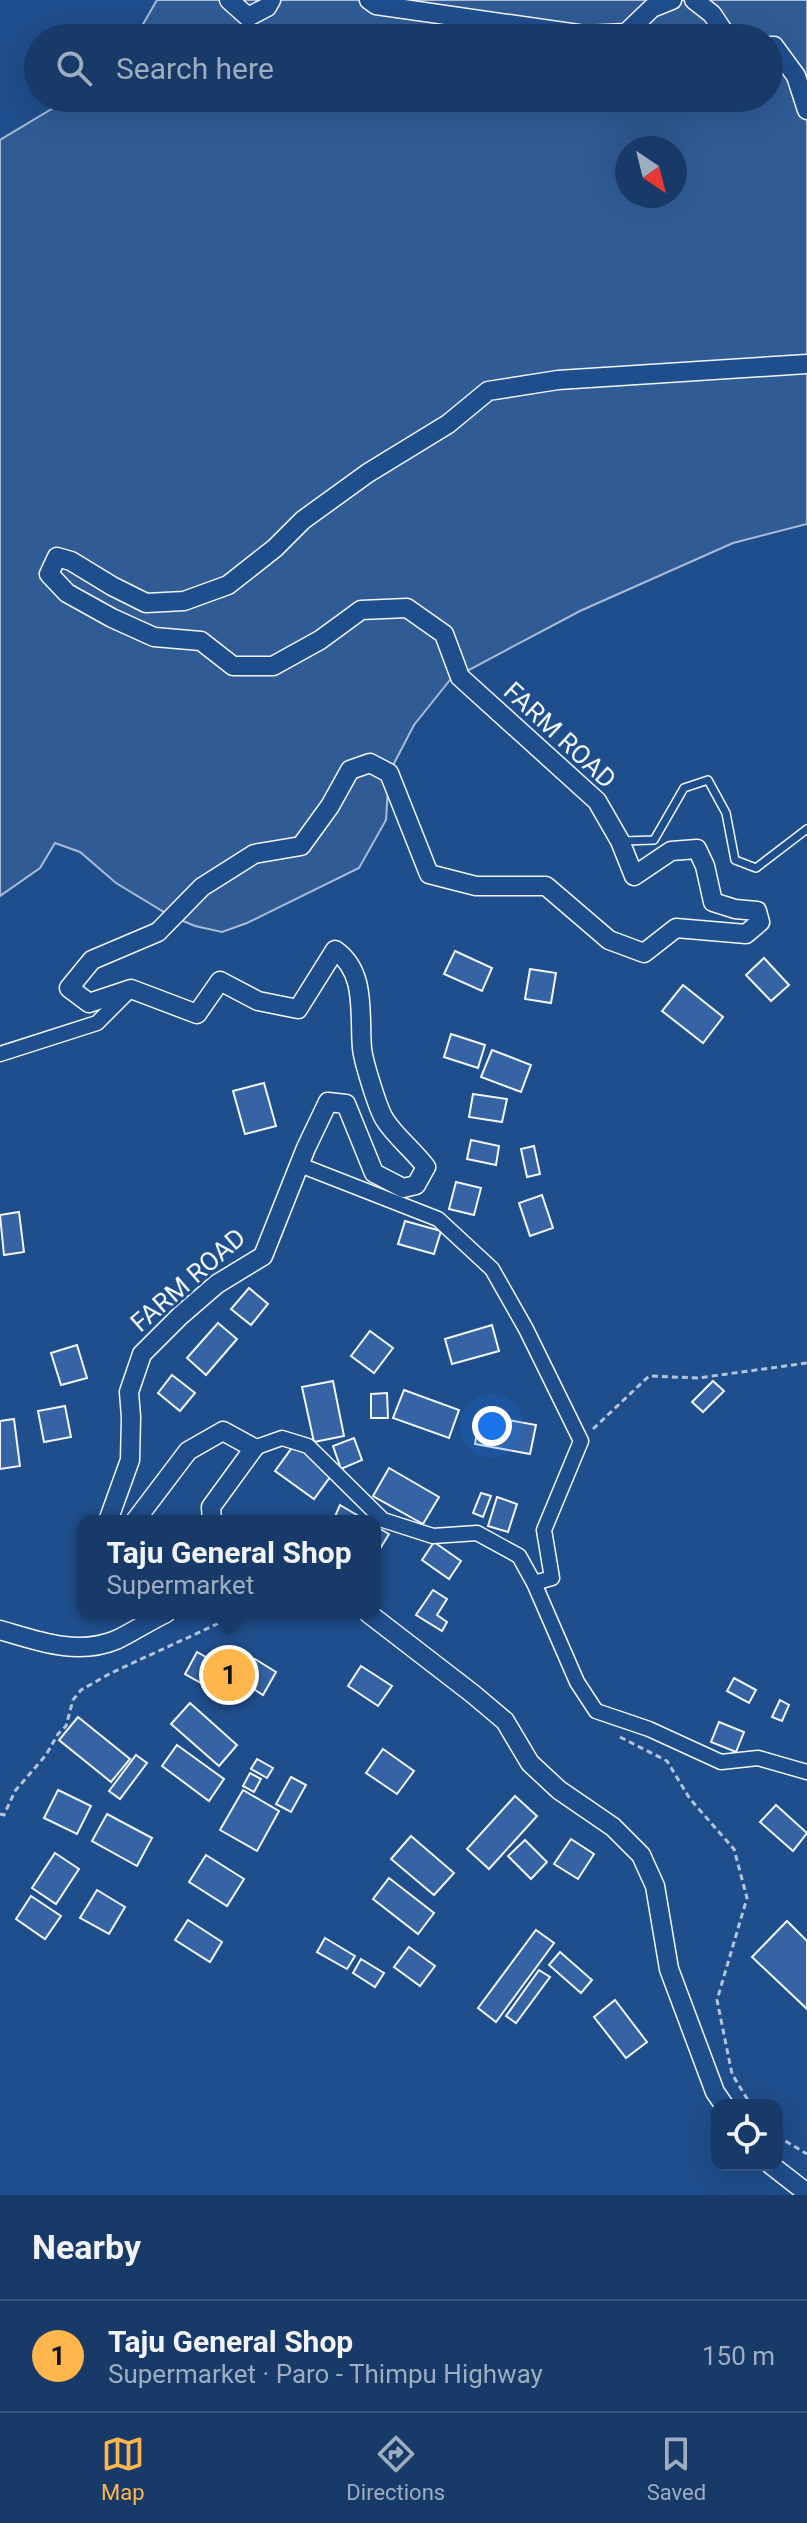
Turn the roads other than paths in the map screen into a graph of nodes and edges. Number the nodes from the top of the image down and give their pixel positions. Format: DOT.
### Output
graph roads {
  1 [pos="229,0"];
  2 [pos="271,0"];
  3 [pos="369,0"];
  4 [pos="672,0"];
  5 [pos="694,0"];
  6 [pos="508,24"];
  7 [pos="635,24"];
  8 [pos="719,24"];
  9 [pos="783,58"];
  10 [pos="807,110"];
  11 [pos="807,364"];
  12 [pos="807,829"];
  13 [pos="620,841"];
  14 [pos="131,989"];
  15 [pos="0,1054"];
  16 [pos="300,1165"];
  17 [pos="254,1448"];
  18 [pos="110,1515"];
  19 [pos="140,1515"];
  20 [pos="212,1515"];
  21 [pos="378,1515"];
  22 [pos="381,1518"];
  23 [pos="534,1583"];
  24 [pos="155,1619"];
  25 [pos="376,1619"];
  26 [pos="0,1630"];
  27 [pos="807,1772"];
  28 [pos="720,2099"];
  29 [pos="779,2171"];
  30 [pos="807,2193"];
  1 -- 2 [label="street"];
  3 -- 6 [label="street"];
  4 -- 7 [label="street"];
  5 -- 8 [label="street"];
  9 -- 10 [label="street"];
  11 -- 13 [label="street, FARM ROAD"];
  12 -- 13 [label="lane"];
  13 -- 14 [label="street, FARM ROAD"];
  14 -- 15 [label="street"];
  14 -- 16 [label="street, FARM ROAD"];
  16 -- 18 [label="street, FARM ROAD"];
  16 -- 23 [label="street"];
  17 -- 19 [label="street"];
  17 -- 20 [label="street"];
  17 -- 21 [label="street"];
  22 -- 23 [label="street"];
  23 -- 27 [label="street"];
  24 -- 26 [label="street"];
  25 -- 28 [label="street"];
  29 -- 30 [label="street"];
}
